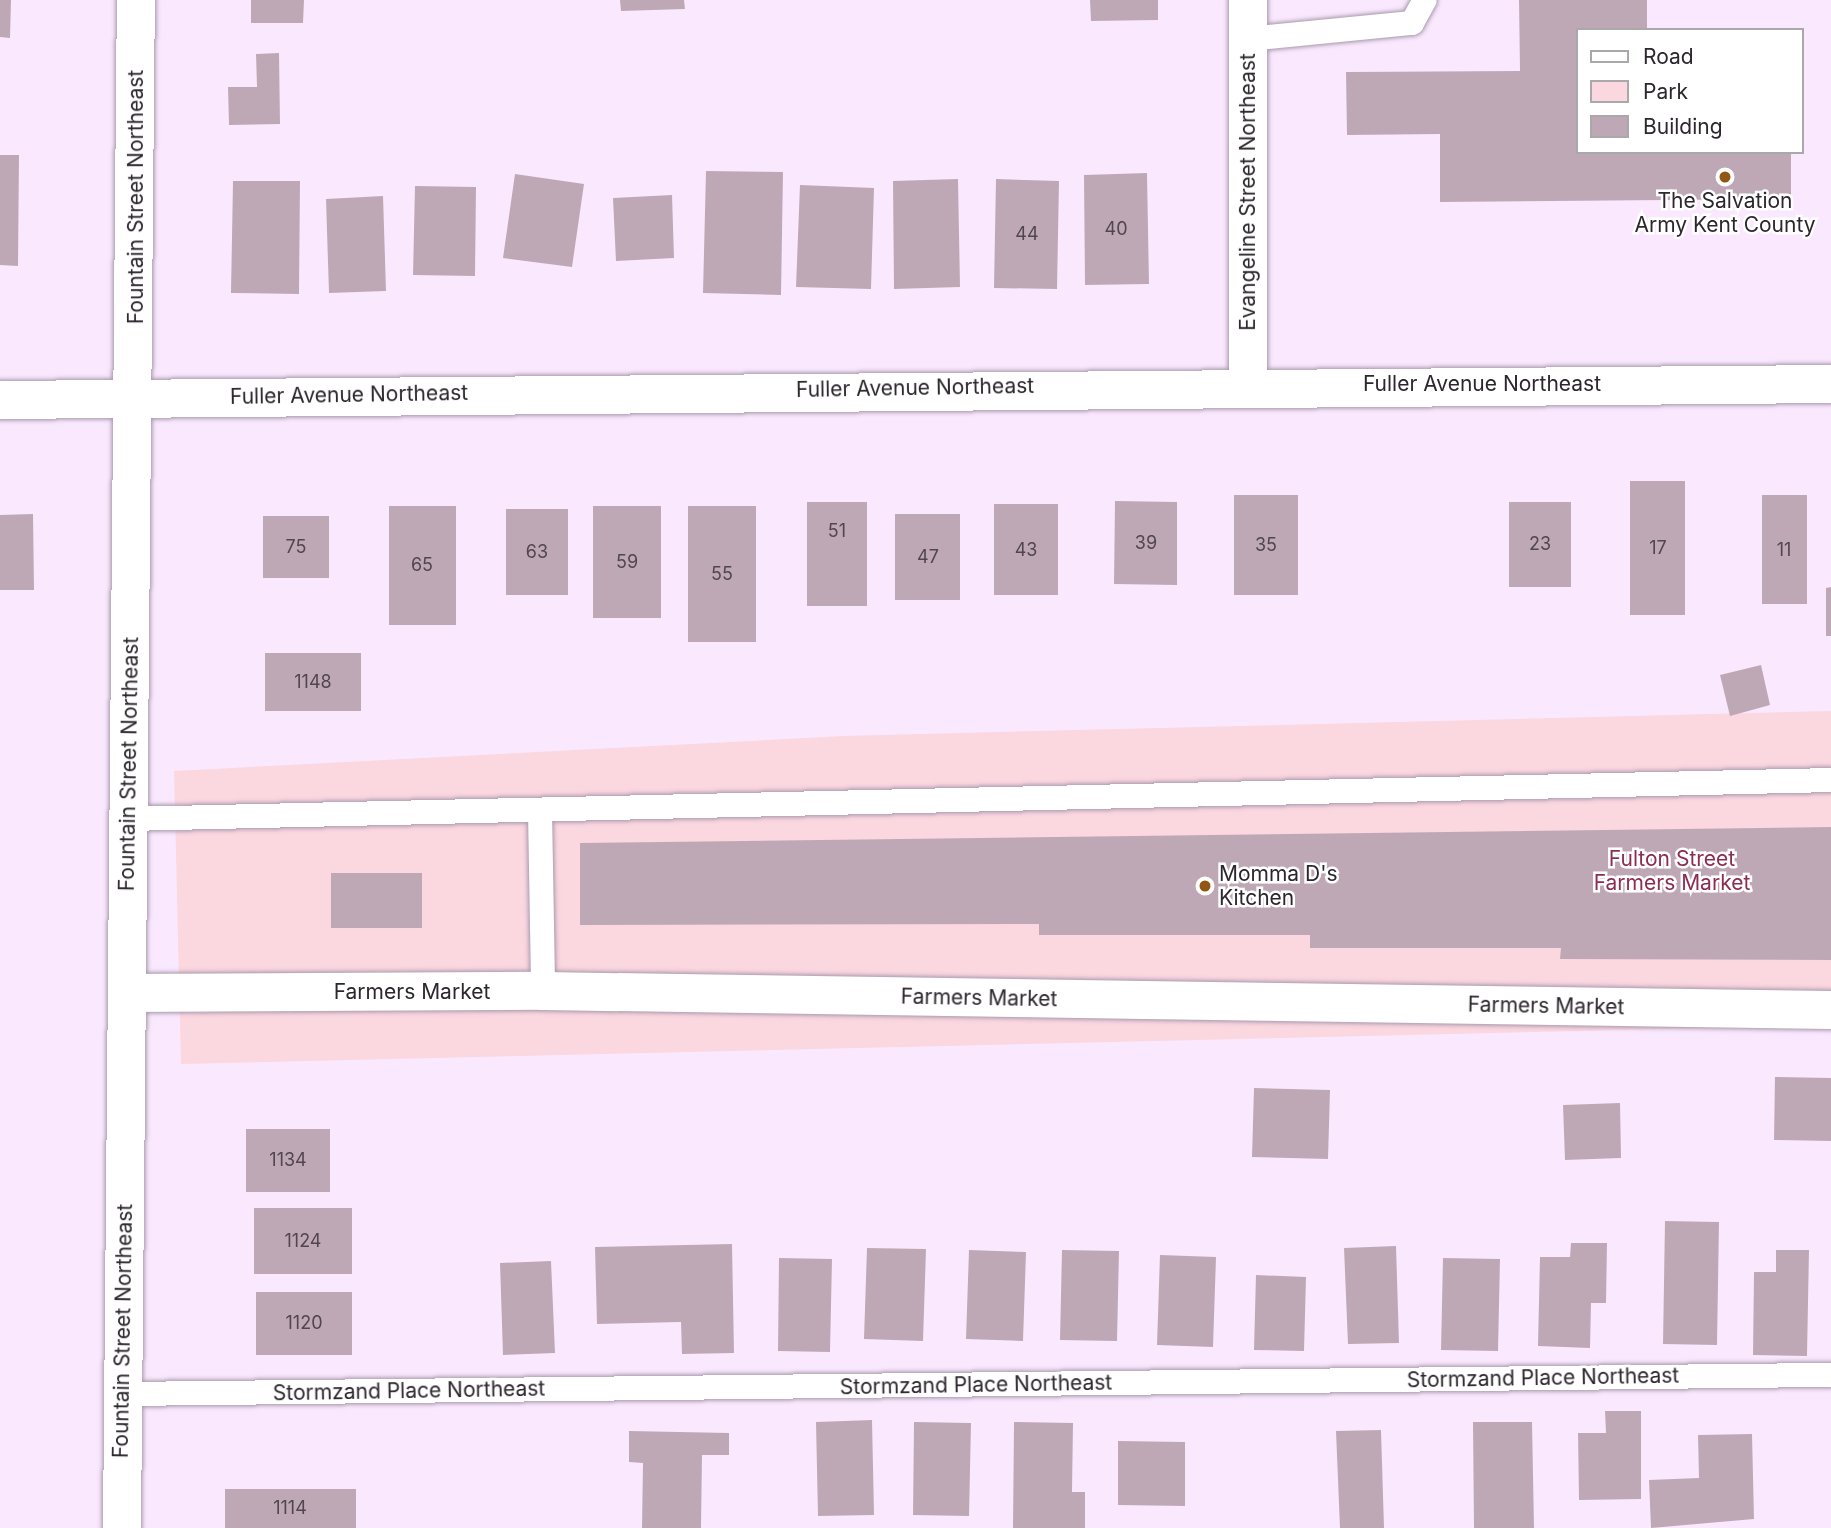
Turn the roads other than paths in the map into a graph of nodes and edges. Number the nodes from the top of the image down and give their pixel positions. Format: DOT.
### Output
graph roads {
  1 [pos="136,0"];
  2 [pos="1248,0"];
  3 [pos="1425,0"];
  4 [pos="1248,40"];
  5 [pos="1831,384"];
  6 [pos="1248,385"];
  7 [pos="136,399"];
  8 [pos="0,400"];
  9 [pos="1831,780"];
  10 [pos="540,811"];
  11 [pos="127,820"];
  12 [pos="544,991"];
  13 [pos="127,993"];
  14 [pos="1831,1010"];
  15 [pos="1831,1375"];
  16 [pos="122,1394"];
  17 [pos="122,1528"];
  1 -- 7 [label="street, Fountain Street Northeast"];
  2 -- 4 [label="street, Evangeline Street Northeast"];
  3 -- 4 [label="lane"];
  4 -- 6 [label="street, Evangeline Street Northeast"];
  5 -- 6 [label="street, Fuller Avenue Northeast"];
  6 -- 7 [label="street, Fuller Avenue Northeast"];
  7 -- 8 [label="street, Fuller Avenue Northeast"];
  7 -- 11 [label="street, Fountain Street Northeast"];
  9 -- 10 [label="lane"];
  10 -- 11 [label="lane"];
  10 -- 12 [label="lane"];
  11 -- 13 [label="street, Fountain Street Northeast"];
  12 -- 13 [label="street, Farmers Market"];
  12 -- 14 [label="street, Farmers Market"];
  13 -- 16 [label="street, Fountain Street Northeast"];
  15 -- 16 [label="lane, Stormzand Place Northeast"];
  16 -- 17 [label="street, Fountain Street Northeast"];
}
